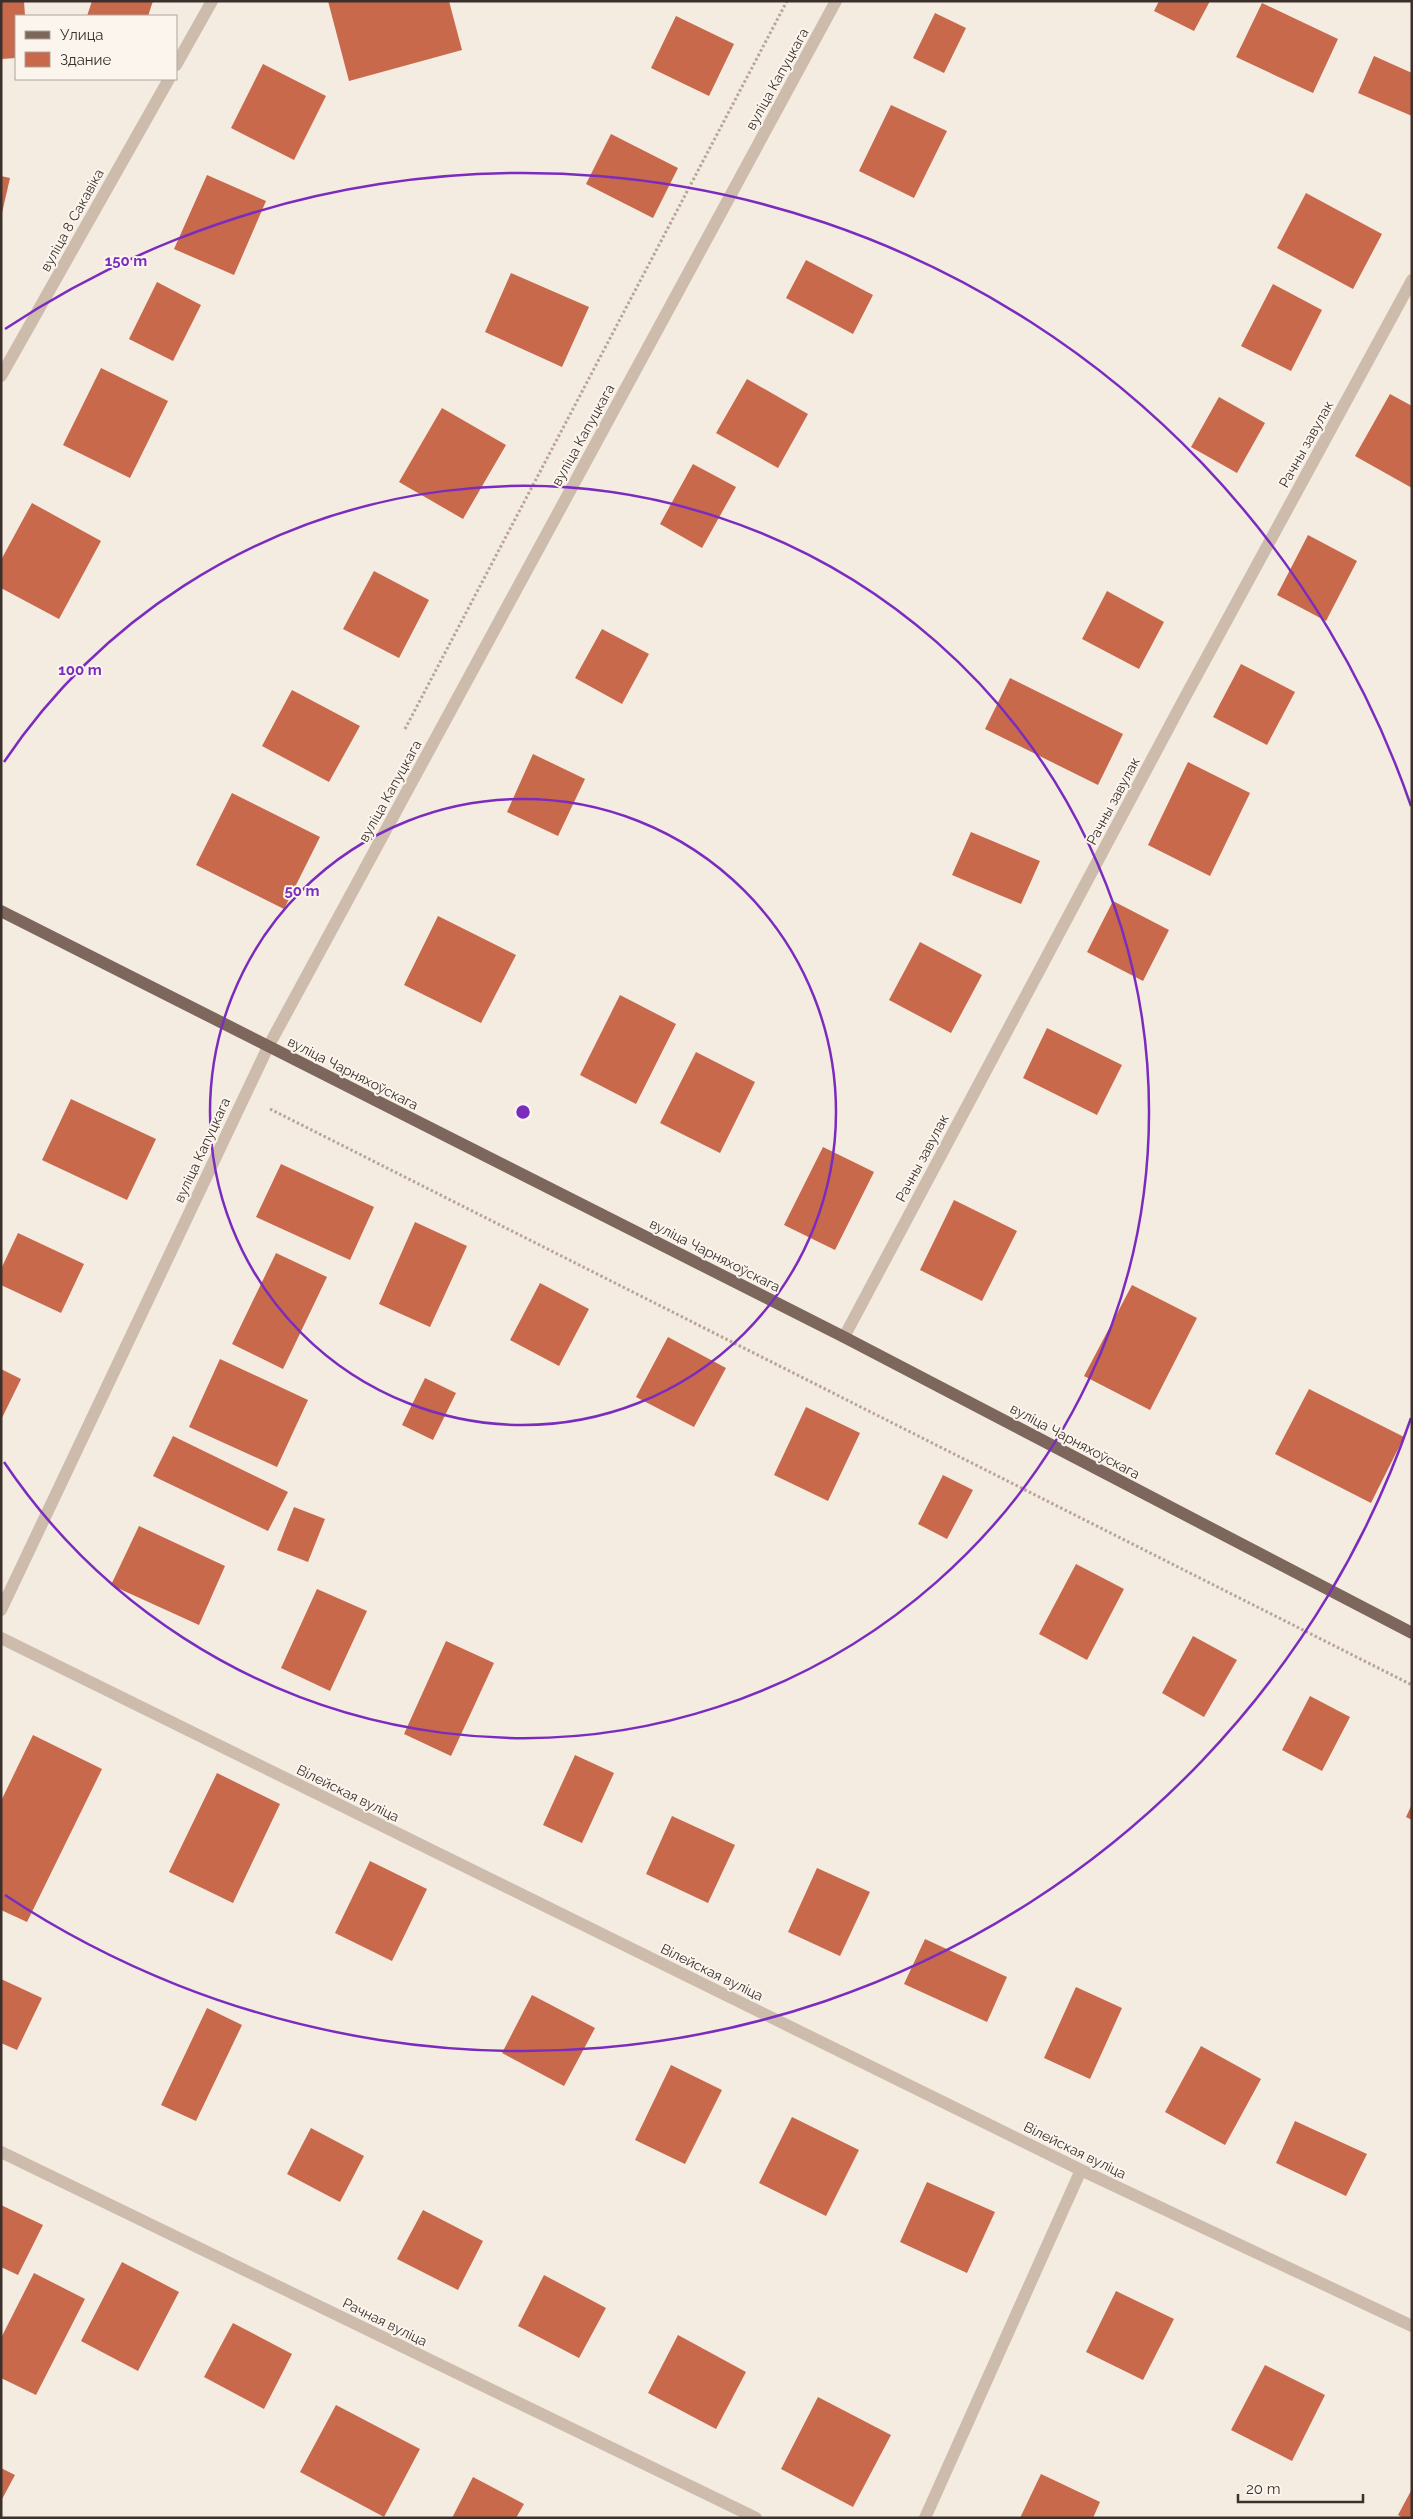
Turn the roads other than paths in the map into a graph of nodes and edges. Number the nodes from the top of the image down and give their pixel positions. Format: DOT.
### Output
graph roads {
  1 [pos="212,1"];
  2 [pos="836,1"];
  3 [pos="178,62"];
  4 [pos="168,80"];
  5 [pos="1412,280"];
  6 [pos="1,376"];
  7 [pos="1,911"];
  8 [pos="268,1047"];
  9 [pos="844,1337"];
  10 [pos="1,1610"];
  11 [pos="1412,1633"];
  12 [pos="1,1638"];
  13 [pos="1,2152"];
  14 [pos="1081,2170"];
  15 [pos="1412,2326"];
  16 [pos="756,2518"];
  17 [pos="925,2518"];
  1 -- 3 [label="street"];
  2 -- 8 [label="street, вуліца Капуцкага"];
  4 -- 6 [label="street, вуліца 8 Сакавіка"];
  5 -- 9 [label="street, Рачны завулак"];
  7 -- 8 [label="main road, вуліца Чарняхоўскага"];
  8 -- 9 [label="main road, вуліца Чарняхоўскага"];
  8 -- 10 [label="street, вуліца Капуцкага"];
  9 -- 11 [label="main road, вуліца Чарняхоўскага"];
  12 -- 14 [label="street, Вілейская вуліца"];
  13 -- 16 [label="street, Рачная вуліца"];
  14 -- 15 [label="street, Вілейская вуліца"];
  14 -- 17 [label="street"];
}
